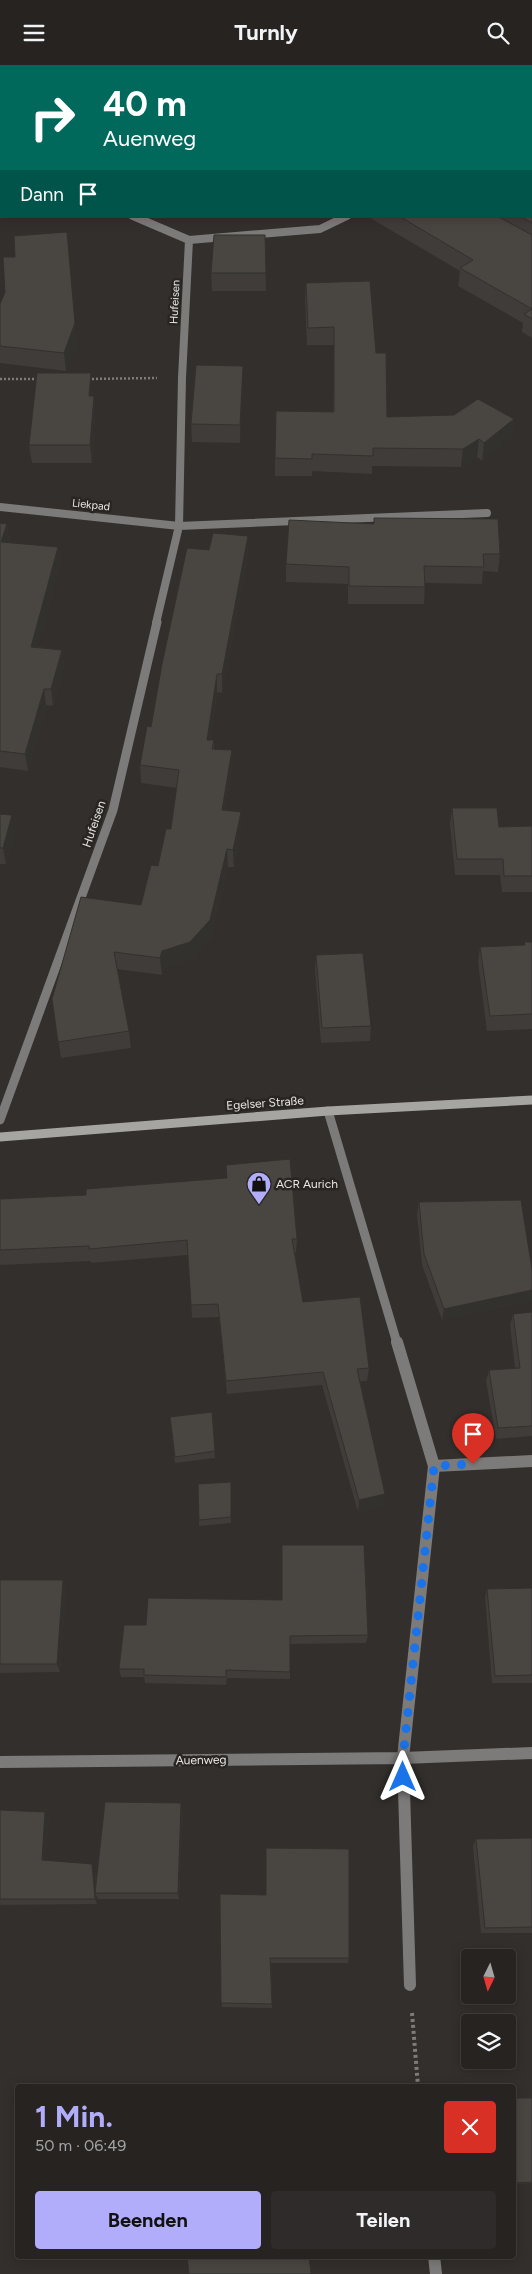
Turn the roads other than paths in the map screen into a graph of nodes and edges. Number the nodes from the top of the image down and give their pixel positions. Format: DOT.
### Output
graph roads {
  1 [pos="135,217"];
  2 [pos="345,217"];
  3 [pos="189,240"];
  4 [pos="0,507"];
  5 [pos="487,513"];
  6 [pos="180,526"];
  7 [pos="532,1100"];
  8 [pos="328,1111"];
  9 [pos="0,1120"];
  10 [pos="0,1137"];
  11 [pos="532,1461"];
  12 [pos="434,1466"];
  13 [pos="532,1753"];
  14 [pos="403,1758"];
  15 [pos="0,1762"];
  16 [pos="410,1985"];
  17 [pos="434,2259"];
  18 [pos="436,2274"];
  1 -- 3 [label="street"];
  2 -- 3 [label="street"];
  3 -- 6 [label="street, Hufeisen"];
  4 -- 6 [label="street, Liekpad"];
  5 -- 6 [label="street"];
  6 -- 9 [label="street, Hufeisen"];
  7 -- 8 [label="main road, Egelser Straße"];
  8 -- 10 [label="main road, Egelser Straße"];
  8 -- 12 [label="street"];
  11 -- 12 [label="street"];
  12 -- 14 [label="street"];
  13 -- 14 [label="street, Auenweg"];
  14 -- 15 [label="street, Auenweg"];
  14 -- 16 [label="street"];
  17 -- 18 [label="street"];
}
